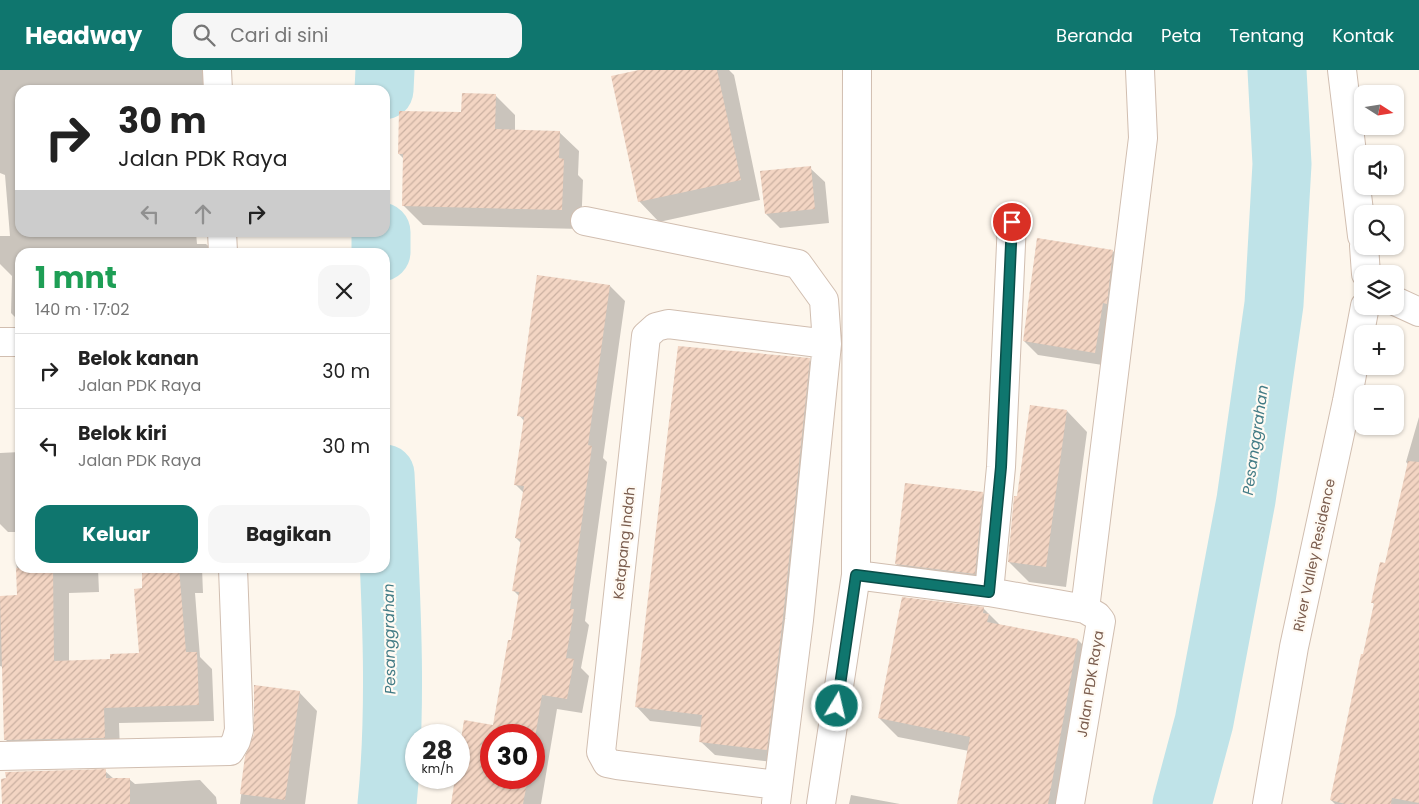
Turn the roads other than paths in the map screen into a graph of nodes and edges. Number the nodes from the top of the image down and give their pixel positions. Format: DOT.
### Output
graph roads {
  1 [pos="217,70"];
  2 [pos="857,70"];
  3 [pos="1140,70"];
  4 [pos="1342,70"];
  5 [pos="218,85"];
  6 [pos="1358,205"];
  7 [pos="586,221"];
  8 [pos="1012,222"];
  9 [pos="1404,305"];
  10 [pos="1419,312"];
  11 [pos="1363,315"];
  12 [pos="0,342"];
  13 [pos="15,342"];
  14 [pos="827,344"];
  15 [pos="233,573"];
  16 [pos="856,575"];
  17 [pos="989,592"];
  18 [pos="1085,609"];
  19 [pos="0,756"];
  20 [pos="777,794"];
  21 [pos="821,804"];
  22 [pos="1070,804"];
  23 [pos="1267,804"];
  1 -- 5 [label="street"];
  2 -- 16 [label="street"];
  3 -- 18 [label="street"];
  4 -- 6 [label="street"];
  7 -- 14 [label="street, Ketapang Indah"];
  8 -- 17 [label="street"];
  9 -- 10 [label="street"];
  11 -- 23 [label="street, River Valley Residence"];
  12 -- 13 [label="street"];
  14 -- 20 [label="street, Ketapang Indah"];
  14 -- 20 [label="street, Ketapang Indah"];
  15 -- 19 [label="street"];
  16 -- 17 [label="street"];
  16 -- 21 [label="street"];
  17 -- 18 [label="street"];
  18 -- 22 [label="street, Jalan PDK Raya"];
}
